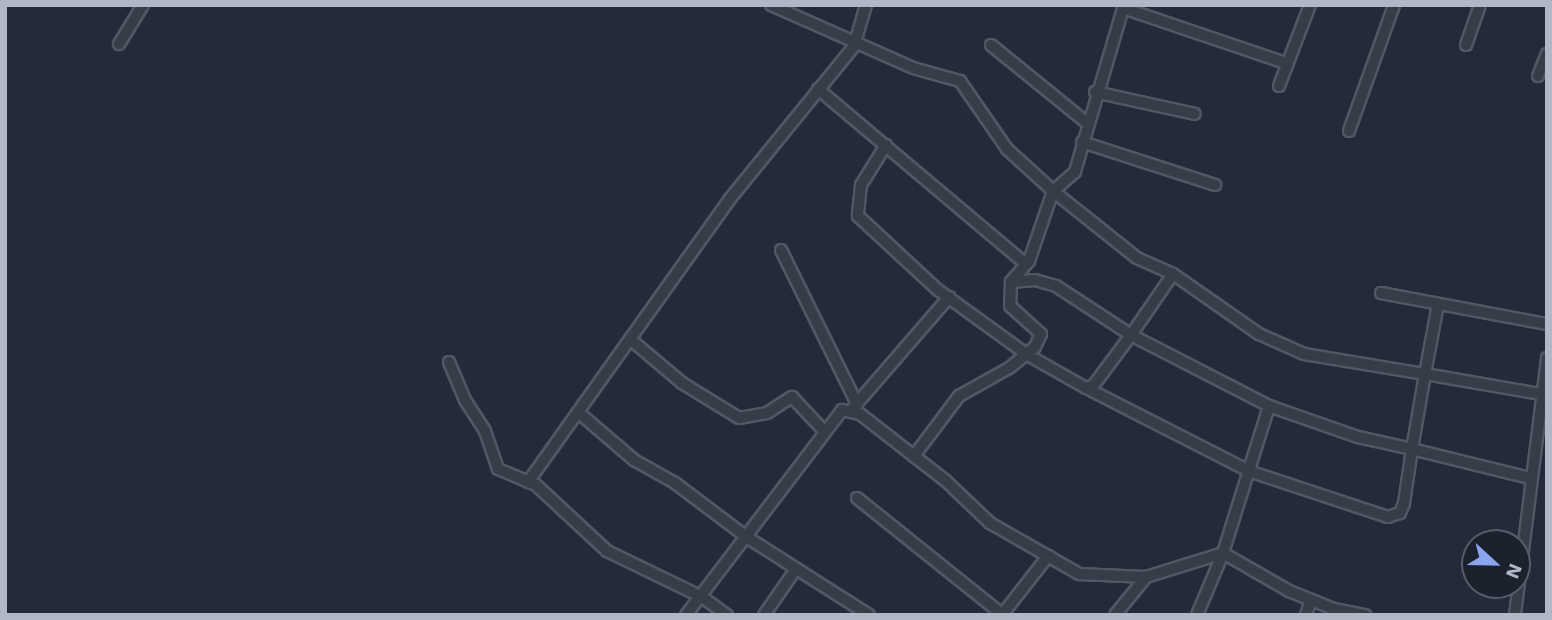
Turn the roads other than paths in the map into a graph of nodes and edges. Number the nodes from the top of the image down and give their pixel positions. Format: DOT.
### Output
graph roads {
  1 [pos="143,5"];
  2 [pos="771,5"];
  3 [pos="866,5"];
  4 [pos="1310,5"];
  5 [pos="1394,5"];
  6 [pos="1480,5"];
  7 [pos="1123,7"];
  8 [pos="855,43"];
  9 [pos="119,44"];
  10 [pos="991,45"];
  11 [pos="1466,45"];
  12 [pos="1547,54"];
  13 [pos="1288,64"];
  14 [pos="1538,76"];
  15 [pos="1279,86"];
  16 [pos="818,89"];
  17 [pos="1095,92"];
  18 [pos="1195,114"];
  19 [pos="1087,123"];
  20 [pos="1349,131"];
  21 [pos="1082,142"];
  22 [pos="886,145"];
  23 [pos="1215,185"];
  24 [pos="1054,191"];
  25 [pos="780,250"];
  26 [pos="1026,264"];
  27 [pos="1173,274"];
  28 [pos="1011,282"];
  29 [pos="1381,293"];
  30 [pos="948,297"];
  31 [pos="1438,304"];
  32 [pos="1547,324"];
  33 [pos="1131,335"];
  34 [pos="630,339"];
  35 [pos="1026,354"];
  36 [pos="1547,358"];
  37 [pos="449,362"];
  38 [pos="1425,374"];
  39 [pos="1086,388"];
  40 [pos="1543,395"];
  41 [pos="1269,406"];
  42 [pos="853,408"];
  43 [pos="578,412"];
  44 [pos="825,432"];
  45 [pos="1412,449"];
  46 [pos="914,456"];
  47 [pos="1249,471"];
  48 [pos="1530,478"];
  49 [pos="528,482"];
  50 [pos="857,498"];
  51 [pos="745,536"];
  52 [pos="1223,553"];
  53 [pos="1048,556"];
  54 [pos="796,569"];
  55 [pos="1146,578"];
  56 [pos="702,597"];
  57 [pos="1311,600"];
  58 [pos="1346,613"];
  59 [pos="1002,614"];
  60 [pos="686,615"];
  61 [pos="727,615"];
  62 [pos="764,615"];
  63 [pos="869,615"];
  64 [pos="1115,615"];
  65 [pos="1197,615"];
  66 [pos="1306,615"];
  67 [pos="1365,615"];
  68 [pos="1515,615"];
  1 -- 9 [label="street"];
  2 -- 8 [label="street"];
  3 -- 8 [label="street"];
  4 -- 13 [label="street"];
  5 -- 20 [label="street"];
  6 -- 11 [label="street"];
  7 -- 13 [label="street"];
  7 -- 17 [label="street"];
  8 -- 16 [label="street"];
  8 -- 24 [label="street"];
  10 -- 19 [label="street"];
  12 -- 14 [label="street"];
  13 -- 15 [label="street"];
  16 -- 22 [label="street"];
  16 -- 34 [label="street"];
  17 -- 18 [label="street"];
  17 -- 19 [label="street"];
  19 -- 21 [label="street"];
  21 -- 23 [label="street"];
  21 -- 24 [label="street"];
  22 -- 26 [label="street"];
  22 -- 30 [label="street"];
  24 -- 26 [label="street"];
  24 -- 27 [label="street"];
  25 -- 42 [label="street"];
  26 -- 28 [label="street"];
  27 -- 33 [label="street"];
  27 -- 38 [label="street"];
  28 -- 33 [label="street"];
  28 -- 35 [label="street"];
  29 -- 31 [label="street"];
  30 -- 35 [label="street"];
  30 -- 42 [label="street"];
  31 -- 32 [label="street"];
  31 -- 38 [label="street"];
  33 -- 39 [label="street"];
  33 -- 41 [label="street"];
  34 -- 43 [label="street"];
  34 -- 44 [label="street"];
  35 -- 39 [label="street"];
  35 -- 46 [label="street"];
  36 -- 40 [label="street"];
  37 -- 49 [label="street"];
  38 -- 40 [label="street"];
  38 -- 45 [label="street"];
  39 -- 47 [label="street"];
  40 -- 48 [label="street"];
  41 -- 45 [label="street"];
  41 -- 47 [label="street"];
  42 -- 44 [label="street"];
  42 -- 46 [label="street"];
  43 -- 49 [label="street"];
  43 -- 51 [label="street"];
  44 -- 51 [label="street"];
  45 -- 47 [label="street"];
  45 -- 48 [label="street"];
  46 -- 53 [label="street"];
  47 -- 52 [label="street"];
  48 -- 68 [label="street"];
  49 -- 56 [label="street"];
  50 -- 59 [label="street"];
  51 -- 54 [label="street"];
  51 -- 56 [label="street"];
  52 -- 55 [label="street"];
  52 -- 57 [label="street"];
  52 -- 65 [label="street"];
  53 -- 55 [label="street"];
  53 -- 59 [label="street"];
  54 -- 62 [label="street"];
  54 -- 63 [label="street"];
  55 -- 64 [label="street"];
  56 -- 60 [label="street"];
  56 -- 61 [label="street"];
  57 -- 58 [label="street"];
  57 -- 66 [label="street"];
  58 -- 67 [label="street"];
}
